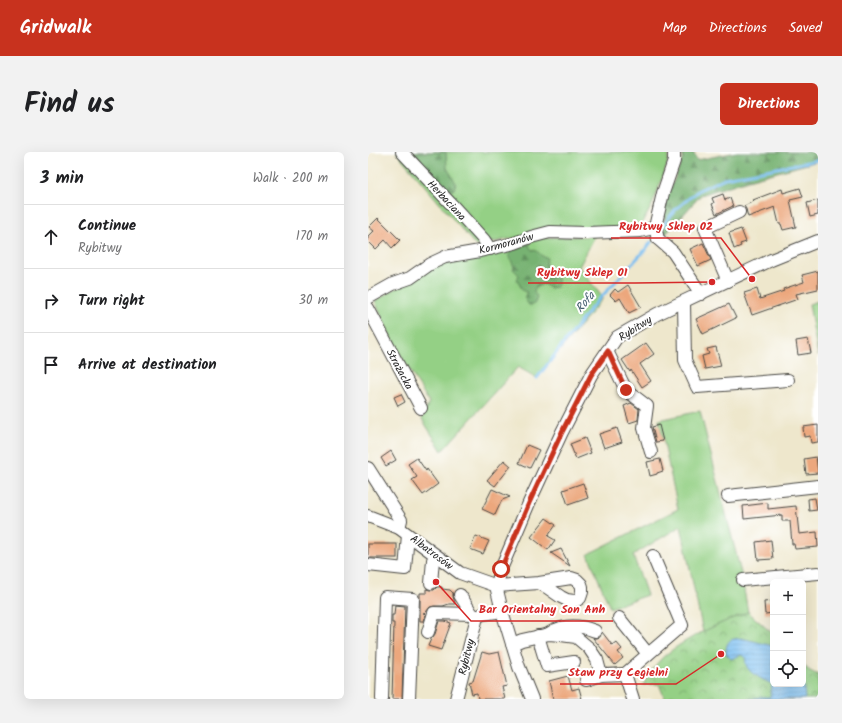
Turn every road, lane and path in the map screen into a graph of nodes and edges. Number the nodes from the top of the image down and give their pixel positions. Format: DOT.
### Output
graph roads {
  1 [pos="402,152"];
  2 [pos="674,152"];
  3 [pos="739,212"];
  4 [pos="655,228"];
  5 [pos="818,241"];
  6 [pos="490,249"];
  7 [pos="728,281"];
  8 [pos="701,294"];
  9 [pos="368,298"];
  10 [pos="684,302"];
  11 [pos="368,308"];
  12 [pos="608,351"];
  13 [pos="788,380"];
  14 [pos="421,408"];
  15 [pos="651,452"];
  16 [pos="368,468"];
  17 [pos="818,486"];
  18 [pos="728,496"];
  19 [pos="368,516"];
  20 [pos="404,532"];
  21 [pos="435,555"];
  22 [pos="653,556"];
  23 [pos="368,565"];
  24 [pos="818,573"];
  25 [pos="744,580"];
  26 [pos="539,582"];
  27 [pos="431,583"];
  28 [pos="497,586"];
  29 [pos="460,595"];
  30 [pos="502,611"];
  31 [pos="475,616"];
  32 [pos="619,618"];
  33 [pos="595,631"];
  34 [pos="428,632"];
  35 [pos="544,635"];
  36 [pos="512,644"];
  37 [pos="648,654"];
  38 [pos="574,662"];
  39 [pos="518,667"];
  40 [pos="625,674"];
  41 [pos="601,675"];
  42 [pos="586,680"];
  43 [pos="382,699"];
  44 [pos="409,699"];
  45 [pos="456,699"];
  46 [pos="522,699"];
  47 [pos="532,699"];
  48 [pos="633,699"];
  1 -- 6 [label="street, Herbaciana"];
  2 -- 4 [label="street"];
  3 -- 7 [label="street"];
  4 -- 6 [label="street, Kormoranów"];
  4 -- 8 [label="street"];
  5 -- 7 [label="street, Rybitwy"];
  6 -- 9 [label="street, Kormoranów"];
  7 -- 8 [label="street, Rybitwy"];
  8 -- 10 [label="street, Rybitwy"];
  10 -- 12 [label="street, Rybitwy"];
  10 -- 13 [label="street"];
  11 -- 14 [label="street, Strażacka"];
  12 -- 15 [label="street"];
  12 -- 28 [label="street, Rybitwy"];
  16 -- 20 [label="street"];
  17 -- 18 [label="street"];
  19 -- 20 [label="street, Albatrosów"];
  20 -- 21 [label="street, Albatrosów"];
  20 -- 23 [label="street"];
  21 -- 27 [label="street"];
  21 -- 28 [label="street, Albatrosów"];
  22 -- 37 [label="street"];
  24 -- 25 [label="street"];
  26 -- 28 [label="street"];
  28 -- 30 [label="street, Rybitwy"];
  29 -- 31 [label="street"];
  30 -- 31 [label="street"];
  30 -- 36 [label="street, Rybitwy"];
  31 -- 34 [label="street"];
  31 -- 45 [label="street, Rybitwy"];
  32 -- 37 [label="street"];
  33 -- 35 [label="street"];
  35 -- 36 [label="street"];
  35 -- 38 [label="street"];
  35 -- 41 [label="street"];
  36 -- 39 [label="street, Rybitwy"];
  37 -- 40 [label="street"];
  39 -- 46 [label="street, Rybitwy"];
  39 -- 47 [label="street, Rybitwy"];
  40 -- 41 [label="street"];
  40 -- 48 [label="street"];
  41 -- 42 [label="street"];
  43 -- 44 [label="street"];
}
